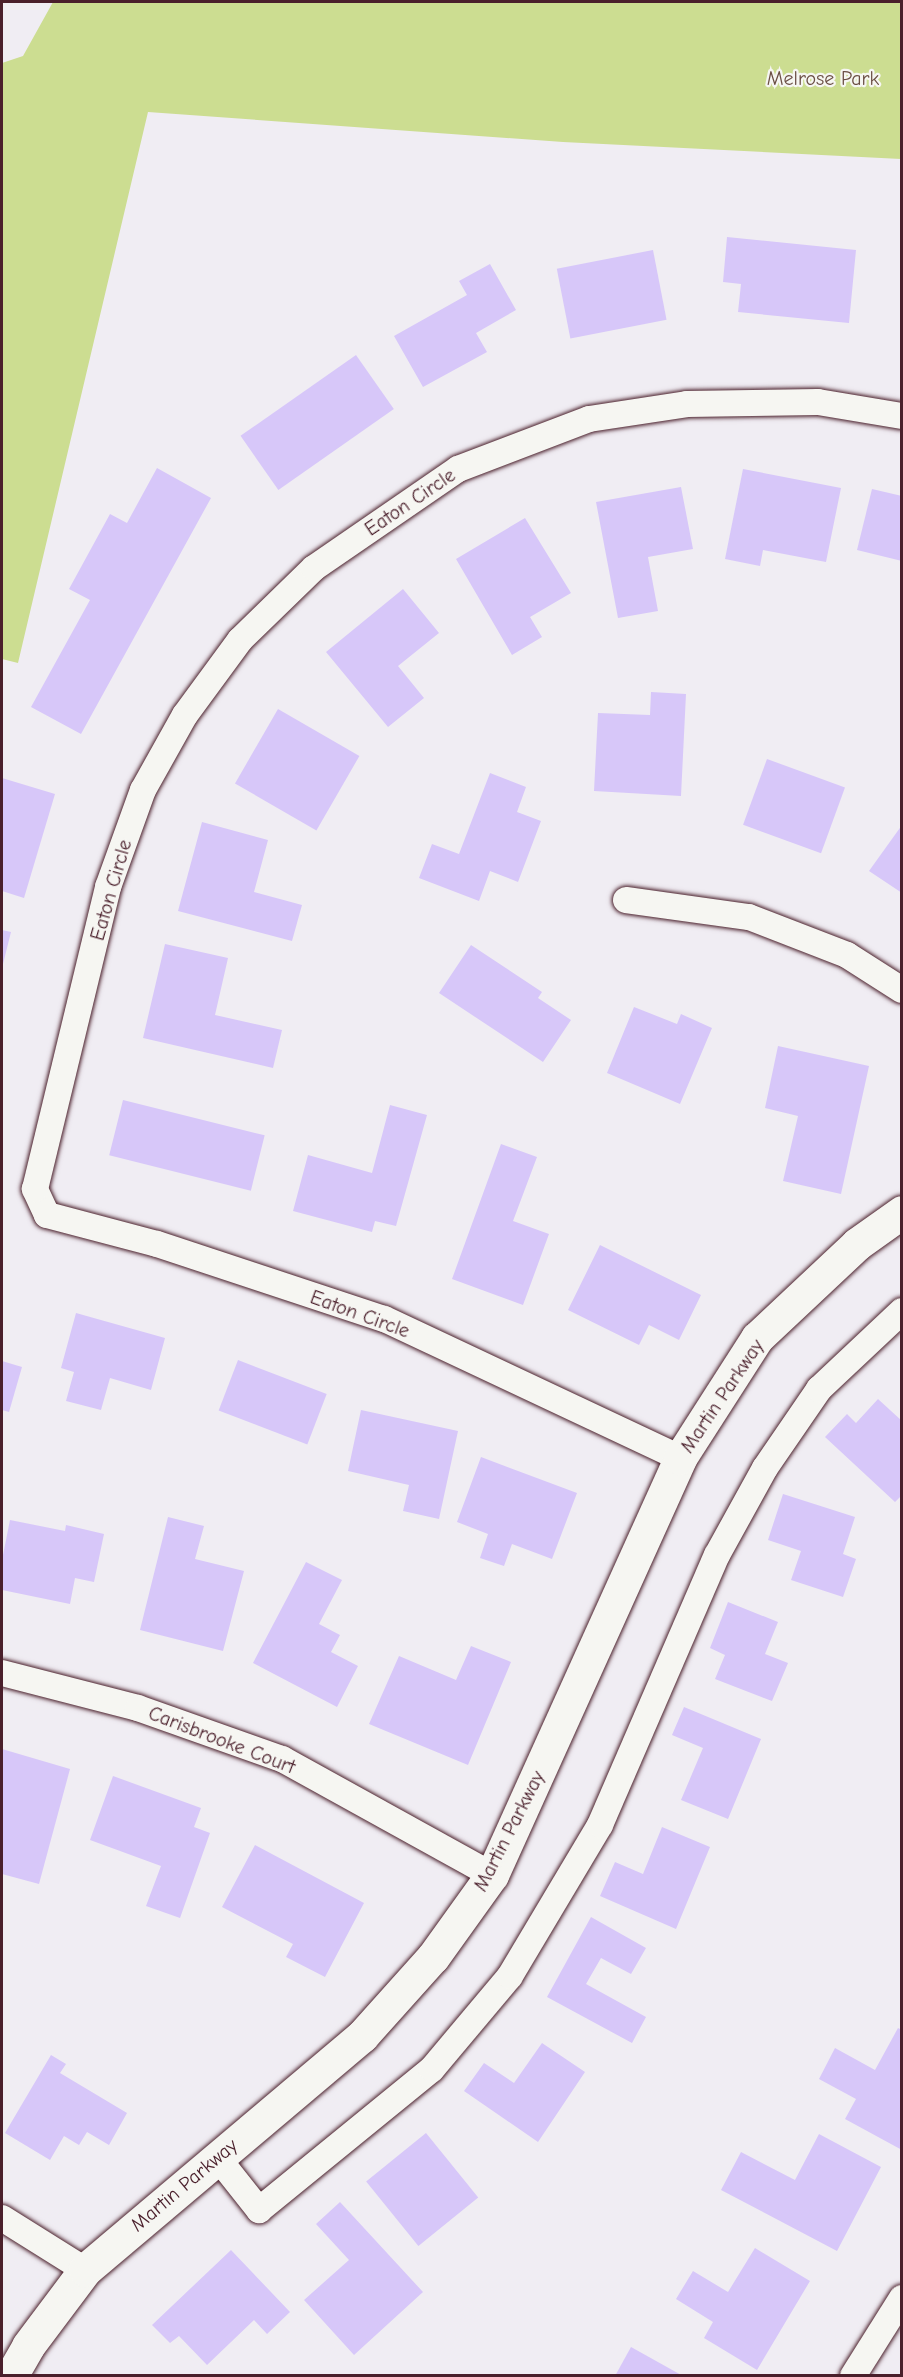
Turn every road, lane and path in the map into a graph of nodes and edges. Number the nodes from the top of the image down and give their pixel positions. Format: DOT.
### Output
graph roads {
  1 [pos="902,416"];
  2 [pos="626,900"];
  3 [pos="902,990"];
  4 [pos="902,1212"];
  5 [pos="902,1311"];
  6 [pos="680,1458"];
  7 [pos="2,1673"];
  8 [pos="492,1875"];
  9 [pos="217,2157"];
  10 [pos="2,2218"];
  11 [pos="85,2270"];
  12 [pos="902,2298"];
  13 [pos="11,2376"];
  14 [pos="853,2376"];
  1 -- 6 [label="street, Eaton Circle"];
  2 -- 3 [label="street"];
  4 -- 6 [label="street, Martin Parkway"];
  5 -- 9 [label="street"];
  6 -- 8 [label="street, Martin Parkway"];
  7 -- 8 [label="street, Carisbrooke Court"];
  8 -- 9 [label="street, Martin Parkway"];
  9 -- 11 [label="street, Martin Parkway"];
  10 -- 11 [label="street"];
  11 -- 13 [label="street, Martin Parkway"];
  12 -- 14 [label="street"];
}
